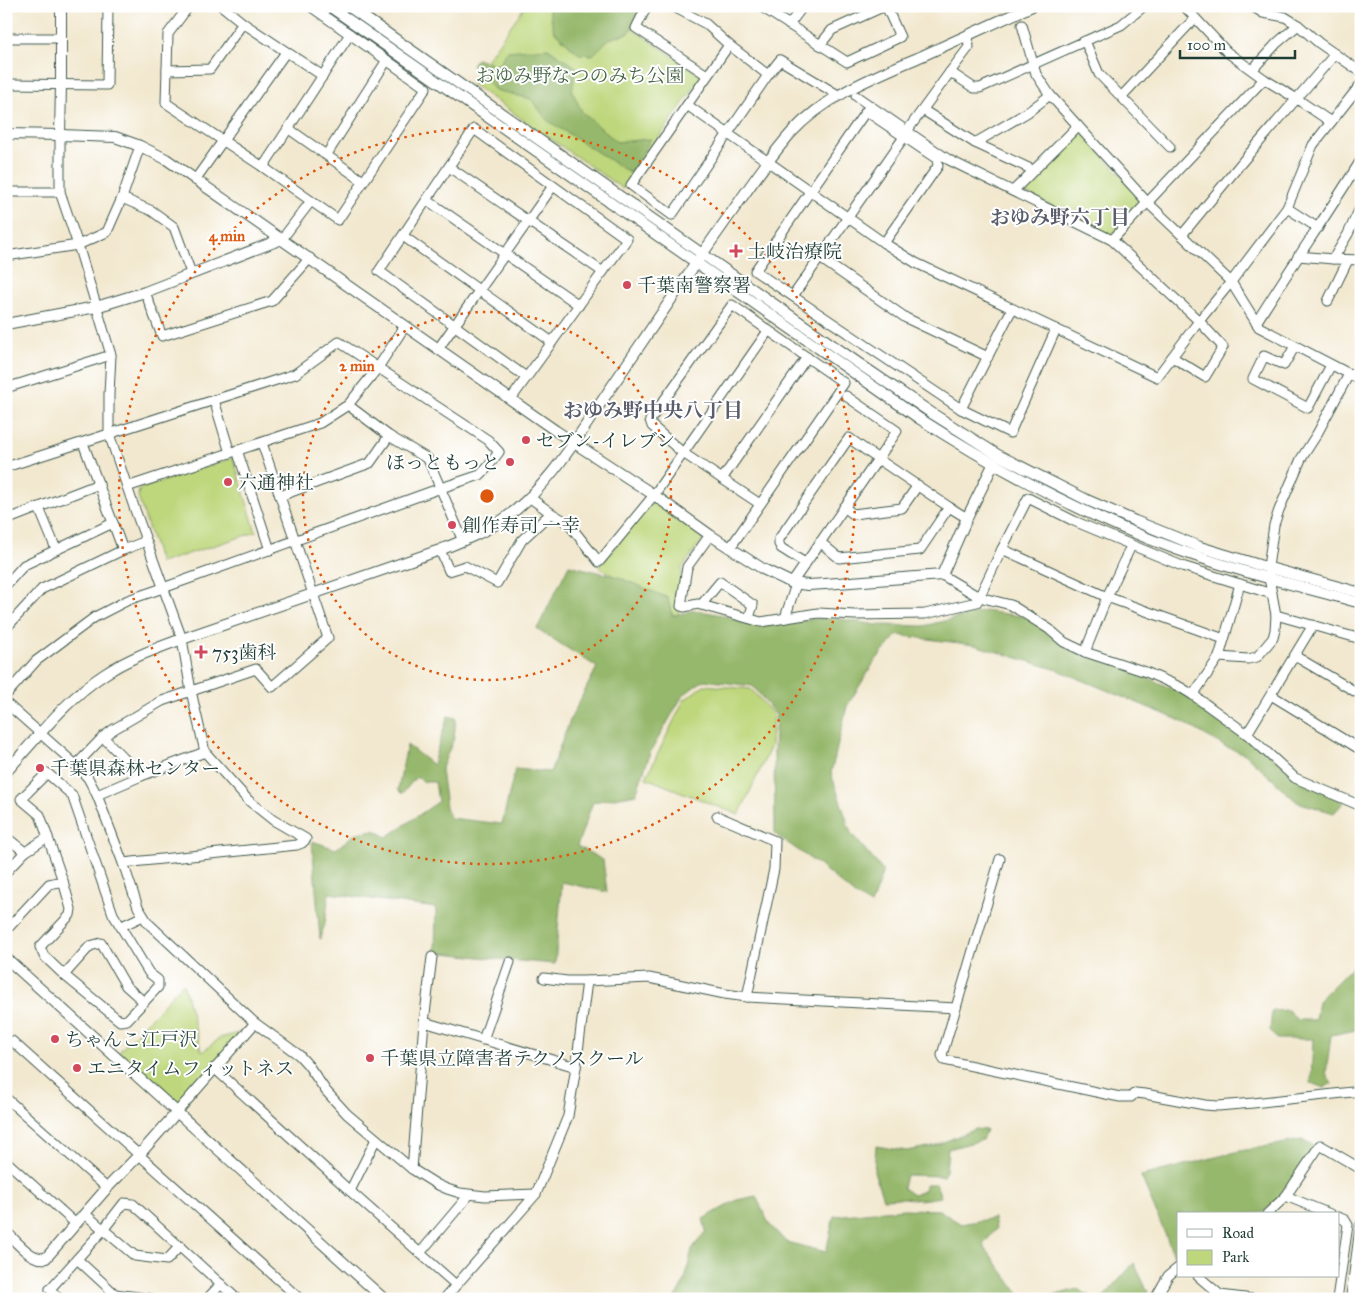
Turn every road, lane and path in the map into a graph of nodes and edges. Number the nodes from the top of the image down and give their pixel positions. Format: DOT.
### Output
graph roads {
  1 [pos="61,6"];
  2 [pos="108,6"];
  3 [pos="189,6"];
  4 [pos="222,6"];
  5 [pos="310,6"];
  6 [pos="329,6"];
  7 [pos="348,6"];
  8 [pos="647,6"];
  9 [pos="672,6"];
  10 [pos="761,6"];
  11 [pos="803,6"];
  12 [pos="886,6"];
  13 [pos="1032,6"];
  14 [pos="1144,6"];
  15 [pos="1184,6"];
  16 [pos="1252,6"];
  17 [pos="1019,9"];
  18 [pos="1195,18"];
  19 [pos="243,23"];
  20 [pos="789,25"];
  21 [pos="1022,25"];
  22 [pos="1298,25"];
  23 [pos="350,34"];
  24 [pos="968,35"];
  25 [pos="6,38"];
  26 [pos="60,38"];
  27 [pos="1085,41"];
  28 [pos="729,46"];
  29 [pos="820,46"];
  30 [pos="286,52"];
  31 [pos="1335,54"];
  32 [pos="387,60"];
  33 [pos="1033,65"];
  34 [pos="168,70"];
  35 [pos="1252,70"];
  36 [pos="950,72"];
  37 [pos="1361,72"];
  38 [pos="768,74"];
  39 [pos="323,76"];
  40 [pos="707,76"];
  41 [pos="1264,79"];
  42 [pos="6,84"];
  43 [pos="1361,84"];
  44 [pos="61,85"];
  45 [pos="838,95"];
  46 [pos="856,96"];
  47 [pos="1050,96"];
  48 [pos="1122,96"];
  49 [pos="1298,99"];
  50 [pos="687,105"];
  51 [pos="923,110"];
  52 [pos="1331,122"];
  53 [pos="1078,126"];
  54 [pos="289,129"];
  55 [pos="728,132"];
  56 [pos="6,134"];
  57 [pos="60,134"];
  58 [pos="906,134"];
  59 [pos="222,141"];
  60 [pos="975,143"];
  61 [pos="140,146"];
  62 [pos="1170,147"];
  63 [pos="326,154"];
  64 [pos="1361,160"];
  65 [pos="768,161"];
  66 [pos="263,167"];
  67 [pos="449,167"];
  68 [pos="1033,170"];
  69 [pos="195,180"];
  70 [pos="363,181"];
  71 [pos="553,186"];
  72 [pos="811,191"];
  73 [pos="1013,191"];
  74 [pos="6,192"];
  75 [pos="60,192"];
  76 [pos="122,198"];
  77 [pos="427,200"];
  78 [pos="310,201"];
  79 [pos="1147,202"];
  80 [pos="1361,206"];
  81 [pos="1287,208"];
  82 [pos="848,218"];
  83 [pos="528,221"];
  84 [pos="1318,228"];
  85 [pos="1182,235"];
  86 [pos="402,236"];
  87 [pos="282,239"];
  88 [pos="1112,240"];
  89 [pos="884,243"];
  90 [pos="78,245"];
  91 [pos="505,254"];
  92 [pos="702,254"];
  93 [pos="6,256"];
  94 [pos="1298,256"];
  95 [pos="310,258"];
  96 [pos="820,258"];
  97 [pos="1333,259"];
  98 [pos="1348,260"];
  99 [pos="1361,260"];
  100 [pos="696,263"];
  101 [pos="603,272"];
  102 [pos="191,274"];
  103 [pos="1231,282"];
  104 [pos="479,290"];
  105 [pos="145,292"];
  106 [pos="793,296"];
  107 [pos="1328,301"];
  108 [pos="578,305"];
  109 [pos="96,307"];
  110 [pos="1012,309"];
  111 [pos="1199,321"];
  112 [pos="1256,323"];
  113 [pos="6,324"];
  114 [pos="405,326"];
  115 [pos="454,326"];
  116 [pos="1056,329"];
  117 [pos="768,331"];
  118 [pos="552,342"];
  119 [pos="1295,346"];
  120 [pos="438,349"];
  121 [pos="110,355"];
  122 [pos="807,357"];
  123 [pos="988,357"];
  124 [pos="1172,357"];
  125 [pos="1331,365"];
  126 [pos="377,368"];
  127 [pos="1349,374"];
  128 [pos="526,377"];
  129 [pos="1361,380"];
  130 [pos="6,388"];
  131 [pos="846,396"];
  132 [pos="511,399"];
  133 [pos="214,400"];
  134 [pos="348,405"];
  135 [pos="961,409"];
  136 [pos="109,434"];
  137 [pos="389,436"];
  138 [pos="83,442"];
  139 [pos="574,442"];
  140 [pos="262,443"];
  141 [pos="234,452"];
  142 [pos="683,453"];
  143 [pos="878,459"];
  144 [pos="993,465"];
  145 [pos="6,467"];
  146 [pos="722,479"];
  147 [pos="98,484"];
  148 [pos="918,485"];
  149 [pos="127,488"];
  150 [pos="441,488"];
  151 [pos="654,495"];
  152 [pos="280,496"];
  153 [pos="530,497"];
  154 [pos="760,504"];
  155 [pos="949,507"];
  156 [pos="39,508"];
  157 [pos="844,508"];
  158 [pos="551,513"];
  159 [pos="967,518"];
  160 [pos="6,520"];
  161 [pos="113,523"];
  162 [pos="710,535"];
  163 [pos="146,541"];
  164 [pos="295,541"];
  165 [pos="463,541"];
  166 [pos="820,542"];
  167 [pos="1131,546"];
  168 [pos="730,548"];
  169 [pos="56,549"];
  170 [pos="1002,549"];
  171 [pos="123,550"];
  172 [pos="270,550"];
  173 [pos="440,550"];
  174 [pos="805,563"];
  175 [pos="1268,567"];
  176 [pos="942,575"];
  177 [pos="1269,578"];
  178 [pos="794,583"];
  179 [pos="1240,584"];
  180 [pos="6,585"];
  181 [pos="163,588"];
  182 [pos="1361,593"];
  183 [pos="1272,594"];
  184 [pos="313,595"];
  185 [pos="979,597"];
  186 [pos="1107,597"];
  187 [pos="1361,603"];
  188 [pos="701,605"];
  189 [pos="1276,615"];
  190 [pos="749,618"];
  191 [pos="785,618"];
  192 [pos="1313,625"];
  193 [pos="6,628"];
  194 [pos="182,638"];
  195 [pos="1224,639"];
  196 [pos="1361,639"];
  197 [pos="1086,652"];
  198 [pos="1295,656"];
  199 [pos="1219,657"];
  200 [pos="191,692"];
  201 [pos="6,695"];
  202 [pos="1193,695"];
  203 [pos="1271,695"];
  204 [pos="1361,695"];
  205 [pos="6,703"];
  206 [pos="41,734"];
  207 [pos="1247,734"];
  208 [pos="103,737"];
  209 [pos="1361,750"];
  210 [pos="205,752"];
  211 [pos="76,765"];
  212 [pos="6,772"];
  213 [pos="141,776"];
  214 [pos="97,795"];
  215 [pos="1361,806"];
  216 [pos="717,816"];
  217 [pos="6,837"];
  218 [pos="48,837"];
  219 [pos="24,852"];
  220 [pos="1000,859"];
  221 [pos="123,863"];
  222 [pos="6,872"];
  223 [pos="63,881"];
  224 [pos="143,916"];
  225 [pos="6,922"];
  226 [pos="122,926"];
  227 [pos="432,957"];
  228 [pos="6,958"];
  229 [pos="510,962"];
  230 [pos="64,975"];
  231 [pos="544,978"];
  232 [pos="587,981"];
  233 [pos="747,996"];
  234 [pos="144,1002"];
  235 [pos="956,1008"];
  236 [pos="424,1022"];
  237 [pos="255,1024"];
  238 [pos="484,1040"];
  239 [pos="6,1042"];
  240 [pos="214,1068"];
  241 [pos="576,1068"];
  242 [pos="1361,1091"];
  243 [pos="6,1098"];
  244 [pos="176,1112"];
  245 [pos="376,1138"];
  246 [pos="139,1154"];
  247 [pos="6,1162"];
  248 [pos="412,1169"];
  249 [pos="1361,1169"];
  250 [pos="107,1188"];
  251 [pos="350,1191"];
  252 [pos="536,1194"];
  253 [pos="468,1195"];
  254 [pos="1286,1196"];
  255 [pos="1269,1212"];
  256 [pos="1325,1212"];
  257 [pos="85,1214"];
  258 [pos="1340,1218"];
  259 [pos="76,1224"];
  260 [pos="1361,1225"];
  261 [pos="103,1230"];
  262 [pos="6,1232"];
  263 [pos="180,1246"];
  264 [pos="420,1253"];
  265 [pos="77,1259"];
  266 [pos="1340,1263"];
  267 [pos="1177,1269"];
  268 [pos="1200,1278"];
  269 [pos="1339,1278"];
  270 [pos="221,1284"];
  271 [pos="456,1285"];
  272 [pos="59,1299"];
  273 [pos="153,1299"];
  274 [pos="206,1299"];
  275 [pos="237,1299"];
  276 [pos="300,1299"];
  277 [pos="384,1299"];
  278 [pos="444,1299"];
  279 [pos="1155,1299"];
  280 [pos="1253,1299"];
  281 [pos="1337,1299"];
  282 [pos="1352,1299"];
  1 -- 26 [label="street"];
  2 -- 44 [label="street"];
  3 -- 34 [label="street"];
  4 -- 19 [label="street"];
  5 -- 23 [label="street"];
  6 -- 100 [label="street"];
  7 -- 92 [label="street"];
  8 -- 40 [label="street"];
  9 -- 28 [label="street"];
  10 -- 20 [label="street"];
  11 -- 20 [label="street"];
  12 -- 29 [label="street"];
  12 -- 29 [label="street"];
  13 -- 17 [label="street"];
  14 -- 27 [label="street"];
  15 -- 18 [label="street"];
  16 -- 22 [label="street"];
  17 -- 24 [label="street"];
  18 -- 35 [label="street"];
  18 -- 48 [label="street"];
  19 -- 30 [label="street"];
  19 -- 34 [label="street"];
  20 -- 29 [label="street"];
  21 -- 33 [label="street"];
  22 -- 31 [label="street"];
  22 -- 35 [label="street"];
  23 -- 32 [label="street"];
  23 -- 39 [label="street"];
  24 -- 36 [label="street"];
  24 -- 45 [label="street"];
  25 -- 26 [label="street"];
  26 -- 44 [label="street"];
  27 -- 33 [label="street"];
  27 -- 48 [label="street"];
  28 -- 38 [label="street"];
  28 -- 40 [label="street"];
  30 -- 39 [label="street"];
  30 -- 59 [label="street"];
  31 -- 37 [label="street"];
  31 -- 49 [label="street"];
  32 -- 63 [label="street"];
  32 -- 70 [label="street"];
  33 -- 36 [label="street"];
  33 -- 47 [label="street"];
  34 -- 59 [label="street"];
  35 -- 41 [label="street"];
  36 -- 51 [label="street"];
  38 -- 45 [label="street"];
  38 -- 55 [label="street"];
  39 -- 54 [label="street"];
  40 -- 50 [label="street"];
  41 -- 49 [label="street"];
  41 -- 79 [label="street"];
  42 -- 44 [label="street"];
  43 -- 52 [label="street"];
  44 -- 57 [label="street"];
  45 -- 65 [label="street"];
  46 -- 58 [label="street"];
  47 -- 53 [label="street"];
  47 -- 60 [label="street"];
  48 -- 62 [label="street"];
  49 -- 52 [label="street"];
  49 -- 85 [label="street"];
  50 -- 55 [label="street"];
  50 -- 55 [label="street"];
  51 -- 58 [label="street"];
  51 -- 60 [label="street"];
  52 -- 81 [label="street"];
  53 -- 68 [label="street"];
  53 -- 79 [label="street"];
  54 -- 63 [label="street"];
  54 -- 66 [label="street"];
  55 -- 65 [label="street"];
  56 -- 57 [label="street"];
  57 -- 61 [label="street"];
  57 -- 75 [label="street"];
  58 -- 72 [label="street"];
  58 -- 73 [label="street"];
  58 -- 82 [label="street"];
  58 -- 89 [label="street"];
  59 -- 66 [label="street"];
  59 -- 69 [label="street"];
  60 -- 68 [label="street"];
  61 -- 69 [label="street"];
  61 -- 76 [label="street"];
  63 -- 70 [label="street"];
  64 -- 84 [label="street"];
  65 -- 72 [label="street"];
  65 -- 92 [label="street"];
  66 -- 78 [label="street"];
  67 -- 71 [label="street"];
  67 -- 77 [label="street"];
  67 -- 83 [label="street"];
  68 -- 73 [label="street"];
  69 -- 87 [label="street"];
  70 -- 78 [label="street"];
  71 -- 83 [label="street"];
  71 -- 101 [label="street"];
  72 -- 82 [label="street"];
  72 -- 106 [label="street"];
  73 -- 88 [label="street"];
  74 -- 75 [label="street"];
  75 -- 90 [label="street"];
  76 -- 90 [label="street"];
  76 -- 102 [label="street"];
  77 -- 86 [label="street"];
  77 -- 91 [label="street"];
  78 -- 87 [label="street"];
  79 -- 85 [label="street"];
  79 -- 88 [label="street"];
  80 -- 97 [label="street"];
  81 -- 84 [label="street"];
  81 -- 103 [label="street"];
  82 -- 89 [label="street"];
  82 -- 96 [label="street"];
  83 -- 91 [label="street"];
  83 -- 101 [label="street"];
  84 -- 94 [label="street"];
  85 -- 103 [label="street"];
  86 -- 104 [label="street"];
  86 -- 115 [label="street"];
  87 -- 95 [label="street"];
  87 -- 102 [label="street"];
  88 -- 111 [label="street"];
  89 -- 110 [label="street"];
  90 -- 93 [label="street"];
  90 -- 109 [label="street"];
  91 -- 104 [label="street"];
  91 -- 108 [label="street"];
  92 -- 100 [label="street"];
  92 -- 175 [label="street"];
  94 -- 97 [label="street"];
  94 -- 112 [label="street"];
  95 -- 105 [label="street"];
  95 -- 114 [label="street"];
  96 -- 106 [label="street"];
  96 -- 123 [label="street"];
  97 -- 98 [label="street"];
  98 -- 99 [label="street"];
  98 -- 107 [label="street"];
  100 -- 139 [label="street"];
  100 -- 144 [label="street"];
  101 -- 108 [label="street"];
  102 -- 105 [label="street"];
  103 -- 111 [label="street"];
  103 -- 112 [label="street"];
  104 -- 115 [label="street"];
  104 -- 118 [label="street"];
  105 -- 109 [label="street"];
  106 -- 135 [label="street"];
  108 -- 118 [label="street"];
  109 -- 113 [label="street"];
  109 -- 121 [label="street"];
  110 -- 116 [label="street"];
  110 -- 123 [label="street"];
  111 -- 124 [label="street"];
  111 -- 124 [label="street"];
  112 -- 119 [label="street"];
  114 -- 120 [label="street"];
  114 -- 126 [label="street"];
  115 -- 120 [label="street"];
  115 -- 128 [label="street"];
  116 -- 124 [label="street"];
  116 -- 135 [label="street"];
  117 -- 122 [label="street"];
  117 -- 142 [label="street"];
  117 -- 142 [label="street"];
  118 -- 128 [label="street"];
  119 -- 125 [label="street"];
  119 -- 125 [label="street"];
  120 -- 132 [label="street"];
  121 -- 130 [label="street"];
  121 -- 136 [label="street"];
  122 -- 146 [label="street"];
  122 -- 154 [label="street"];
  123 -- 135 [label="street"];
  125 -- 127 [label="street"];
  126 -- 133 [label="street"];
  126 -- 134 [label="street"];
  126 -- 150 [label="street"];
  127 -- 129 [label="street"];
  127 -- 175 [label="street"];
  128 -- 132 [label="street"];
  131 -- 143 [label="street"];
  132 -- 139 [label="street"];
  133 -- 136 [label="street"];
  133 -- 141 [label="street"];
  134 -- 137 [label="street"];
  134 -- 140 [label="street"];
  136 -- 138 [label="street"];
  136 -- 149 [label="street"];
  137 -- 150 [label="street"];
  137 -- 152 [label="street"];
  138 -- 145 [label="street"];
  138 -- 147 [label="street"];
  139 -- 151 [label="street"];
  139 -- 153 [label="street"];
  140 -- 141 [label="street"];
  140 -- 152 [label="street"];
  141 -- 149 [label="street"];
  141 -- 172 [label="street"];
  142 -- 146 [label="street"];
  142 -- 151 [label="street"];
  143 -- 148 [label="street"];
  143 -- 157 [label="street"];
  143 -- 174 [label="street"];
  144 -- 159 [label="street"];
  144 -- 177 [label="street"];
  146 -- 154 [label="street"];
  147 -- 156 [label="street"];
  147 -- 161 [label="street"];
  148 -- 155 [label="street"];
  148 -- 157 [label="street"];
  149 -- 163 [label="street"];
  150 -- 164 [label="street"];
  150 -- 165 [label="street"];
  151 -- 158 [label="street"];
  151 -- 162 [label="street"];
  152 -- 164 [label="street"];
  153 -- 158 [label="street"];
  153 -- 165 [label="street"];
  154 -- 168 [label="street"];
  155 -- 159 [label="street"];
  155 -- 166 [label="street"];
  156 -- 160 [label="street"];
  156 -- 169 [label="street"];
  157 -- 166 [label="street"];
  158 -- 173 [label="street"];
  159 -- 176 [label="street"];
  161 -- 169 [label="street"];
  161 -- 171 [label="street"];
  162 -- 168 [label="street"];
  162 -- 188 [label="street"];
  163 -- 171 [label="street"];
  163 -- 181 [label="street"];
  164 -- 172 [label="street"];
  164 -- 184 [label="street"];
  165 -- 173 [label="street"];
  166 -- 174 [label="street"];
  167 -- 170 [label="street"];
  167 -- 179 [label="street"];
  167 -- 186 [label="street"];
  168 -- 178 [label="street"];
  169 -- 180 [label="street"];
  170 -- 185 [label="street"];
  170 -- 186 [label="street"];
  171 -- 193 [label="street"];
  172 -- 181 [label="street"];
  173 -- 184 [label="street"];
  174 -- 178 [label="street"];
  175 -- 177 [label="street"];
  175 -- 182 [label="street"];
  176 -- 178 [label="street"];
  176 -- 185 [label="street"];
  177 -- 183 [label="street"];
  177 -- 187 [label="street"];
  178 -- 191 [label="street"];
  179 -- 183 [label="street"];
  179 -- 195 [label="street"];
  181 -- 194 [label="street"];
  181 -- 201 [label="street"];
  183 -- 189 [label="street"];
  184 -- 194 [label="street"];
  184 -- 200 [label="street"];
  185 -- 191 [label="street"];
  185 -- 197 [label="street"];
  186 -- 195 [label="street"];
  186 -- 197 [label="street"];
  188 -- 190 [label="street"];
  188 -- 190 [label="street"];
  189 -- 192 [label="street"];
  189 -- 199 [label="street"];
  190 -- 191 [label="street"];
  192 -- 196 [label="street"];
  192 -- 198 [label="street"];
  194 -- 200 [label="street"];
  194 -- 206 [label="street"];
  195 -- 199 [label="street"];
  197 -- 202 [label="street"];
  198 -- 203 [label="street"];
  198 -- 204 [label="street"];
  199 -- 202 [label="street"];
  200 -- 208 [label="street"];
  200 -- 210 [label="street"];
  202 -- 207 [label="street"];
  203 -- 207 [label="street"];
  203 -- 209 [label="street"];
  205 -- 206 [label="street"];
  206 -- 211 [label="street"];
  206 -- 212 [label="street"];
  207 -- 215 [label="street"];
  208 -- 211 [label="street"];
  208 -- 213 [label="street"];
  210 -- 213 [label="street"];
  210 -- 221 [label="street"];
  211 -- 214 [label="street"];
  213 -- 214 [label="street"];
  214 -- 221 [label="street"];
  216 -- 233 [label="street"];
  217 -- 219 [label="street"];
  218 -- 219 [label="street"];
  218 -- 223 [label="street"];
  218 -- 226 [label="street"];
  219 -- 222 [label="street"];
  220 -- 235 [label="street"];
  221 -- 224 [label="street"];
  223 -- 225 [label="street"];
  223 -- 230 [label="street"];
  224 -- 226 [label="street"];
  224 -- 237 [label="street"];
  226 -- 234 [label="street"];
  227 -- 236 [label="street"];
  228 -- 244 [label="street"];
  229 -- 238 [label="street"];
  230 -- 234 [label="street"];
  230 -- 234 [label="street"];
  231 -- 232 [label="street"];
  232 -- 233 [label="street"];
  232 -- 241 [label="street"];
  233 -- 235 [label="street"];
  235 -- 242 [label="street"];
  236 -- 238 [label="street"];
  236 -- 248 [label="street"];
  237 -- 240 [label="street"];
  237 -- 245 [label="street"];
  238 -- 241 [label="street"];
  239 -- 246 [label="street"];
  240 -- 244 [label="street"];
  240 -- 251 [label="street"];
  241 -- 252 [label="street"];
  243 -- 250 [label="street"];
  244 -- 246 [label="street"];
  244 -- 277 [label="street"];
  245 -- 248 [label="street"];
  245 -- 251 [label="street"];
  246 -- 250 [label="street"];
  246 -- 276 [label="street"];
  247 -- 259 [label="street"];
  248 -- 253 [label="street"];
  249 -- 254 [label="street"];
  250 -- 257 [label="street"];
  251 -- 264 [label="street"];
  252 -- 253 [label="street"];
  252 -- 271 [label="street"];
  253 -- 264 [label="street"];
  254 -- 255 [label="street"];
  254 -- 256 [label="street"];
  257 -- 259 [label="street"];
  257 -- 261 [label="street"];
  258 -- 266 [label="street"];
  259 -- 262 [label="street"];
  260 -- 282 [label="street"];
  261 -- 263 [label="street"];
  261 -- 263 [label="street"];
  261 -- 265 [label="street"];
  263 -- 270 [label="street"];
  264 -- 271 [label="street"];
  265 -- 272 [label="street"];
  265 -- 273 [label="street"];
  267 -- 279 [label="street"];
  268 -- 280 [label="street"];
  269 -- 281 [label="street"];
  270 -- 274 [label="street"];
  270 -- 275 [label="street"];
  271 -- 278 [label="street"];
}
